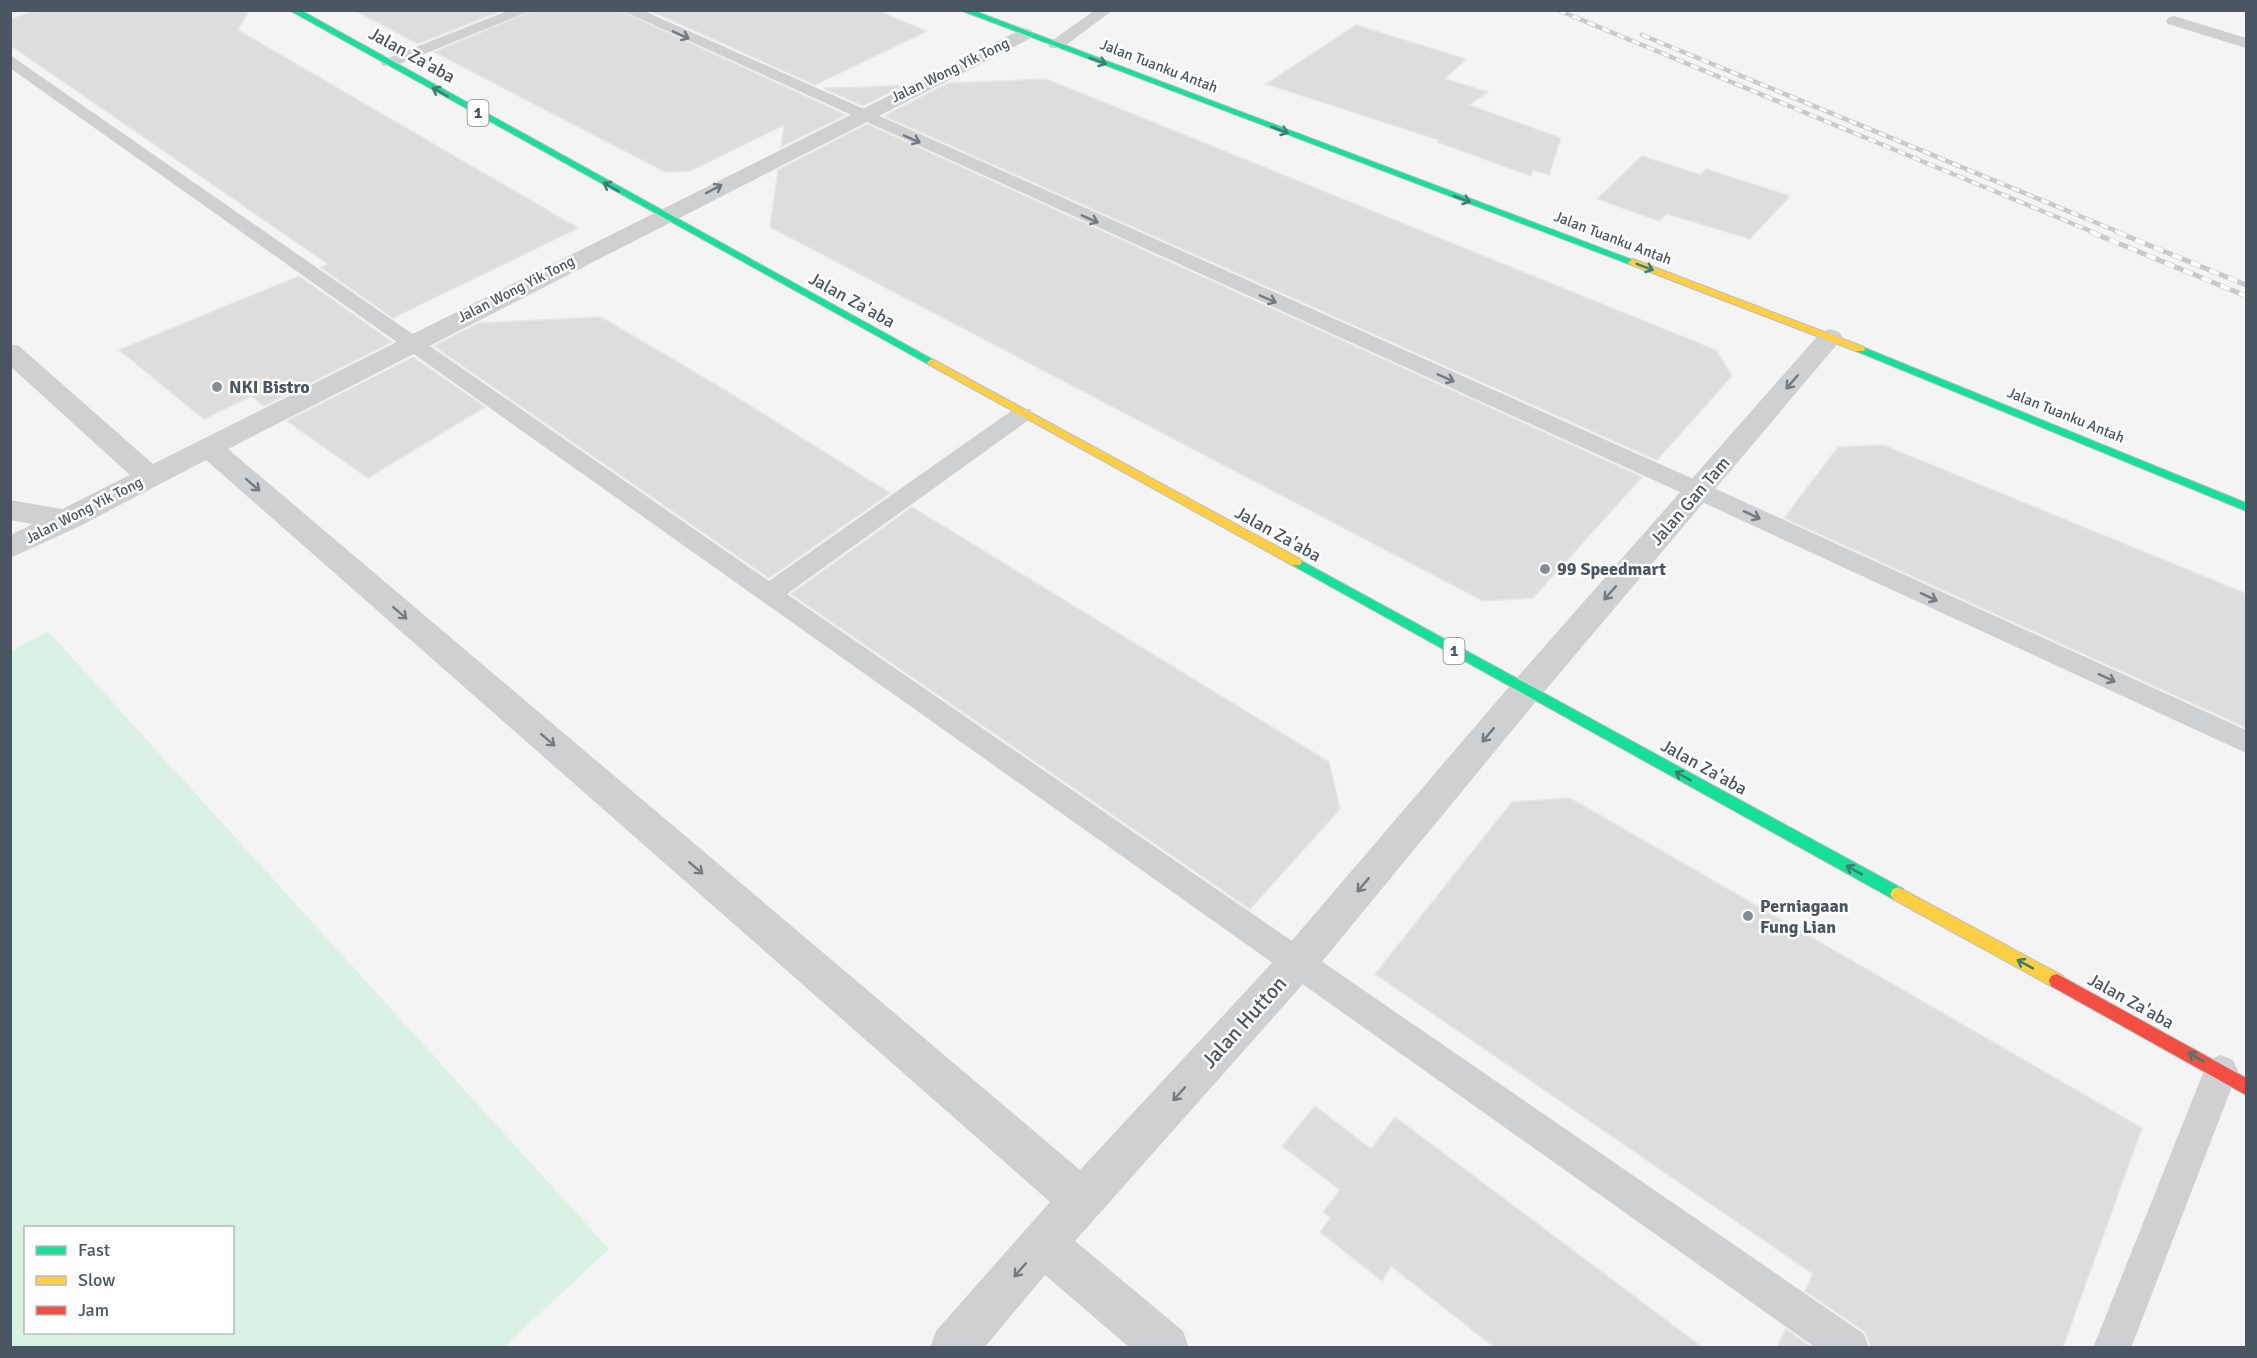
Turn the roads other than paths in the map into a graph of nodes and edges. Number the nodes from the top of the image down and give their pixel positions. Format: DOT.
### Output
graph roads {
  1 [pos="293,10"];
  2 [pos="525,10"];
  3 [pos="628,10"];
  4 [pos="1106,10"];
  5 [pos="967,11"];
  6 [pos="2174,21"];
  7 [pos="1024,34"];
  8 [pos="2247,43"];
  9 [pos="1056,45"];
  10 [pos="10,60"];
  11 [pos="389,63"];
  12 [pos="859,116"];
  13 [pos="662,215"];
  14 [pos="1830,337"];
  15 [pos="409,344"];
  16 [pos="10,352"];
  17 [pos="1023,414"];
  18 [pos="208,447"];
  19 [pos="150,477"];
  20 [pos="1699,491"];
  21 [pos="2247,507"];
  22 [pos="10,510"];
  23 [pos="68,520"];
  24 [pos="10,548"];
  25 [pos="769,594"];
  26 [pos="1526,690"];
  27 [pos="2247,742"];
  28 [pos="1297,963"];
  29 [pos="2234,1079"];
  30 [pos="1082,1201"];
  31 [pos="1043,1243"];
  32 [pos="953,1347"];
  33 [pos="1166,1347"];
  34 [pos="1850,1347"];
  35 [pos="2112,1347"];
  1 -- 11 [label="highway, Jalan Za'aba / 1"];
  2 -- 11 [label="lane"];
  3 -- 12 [label="lane, one-way"];
  4 -- 9 [label="lane"];
  5 -- 7 [label="highway, Jalan Tuanku Antah"];
  6 -- 8 [label="lane"];
  7 -- 9 [label="highway, Jalan Tuanku Antah"];
  7 -- 12 [label="street, Jalan Wong Yik Tong"];
  9 -- 14 [label="highway, Jalan Tuanku Antah, one-way"];
  10 -- 15 [label="lane"];
  13 -- 11 [label="highway, Jalan Za'aba / 1, one-way"];
  13 -- 12 [label="street, Jalan Wong Yik Tong, one-way"];
  12 -- 20 [label="lane, one-way"];
  13 -- 15 [label="street, Jalan Wong Yik Tong"];
  13 -- 17 [label="highway, Jalan Za'aba / 1"];
  14 -- 20 [label="street, Jalan Gan Tam, one-way"];
  14 -- 21 [label="highway, Jalan Tuanku Antah"];
  15 -- 18 [label="street, Jalan Wong Yik Tong"];
  15 -- 25 [label="lane"];
  16 -- 19 [label="street"];
  17 -- 25 [label="lane"];
  17 -- 26 [label="highway, Jalan Za'aba / 1"];
  18 -- 19 [label="street, Jalan Wong Yik Tong"];
  18 -- 30 [label="street, one-way"];
  19 -- 23 [label="street, Jalan Wong Yik Tong"];
  20 -- 26 [label="street, Jalan Gan Tam, one-way"];
  20 -- 27 [label="lane, one-way"];
  22 -- 23 [label="street"];
  23 -- 24 [label="street, Jalan Wong Yik Tong"];
  25 -- 28 [label="lane"];
  26 -- 28 [label="street, Jalan Hutton, one-way"];
  29 -- 26 [label="highway, Jalan Za'aba / 1, one-way"];
  28 -- 30 [label="street, Jalan Hutton, one-way"];
  28 -- 34 [label="lane"];
  29 -- 35 [label="lane"];
  30 -- 31 [label="street, Jalan Hutton"];
  31 -- 32 [label="street, Jalan Hutton, one-way"];
  31 -- 33 [label="street"];
}
